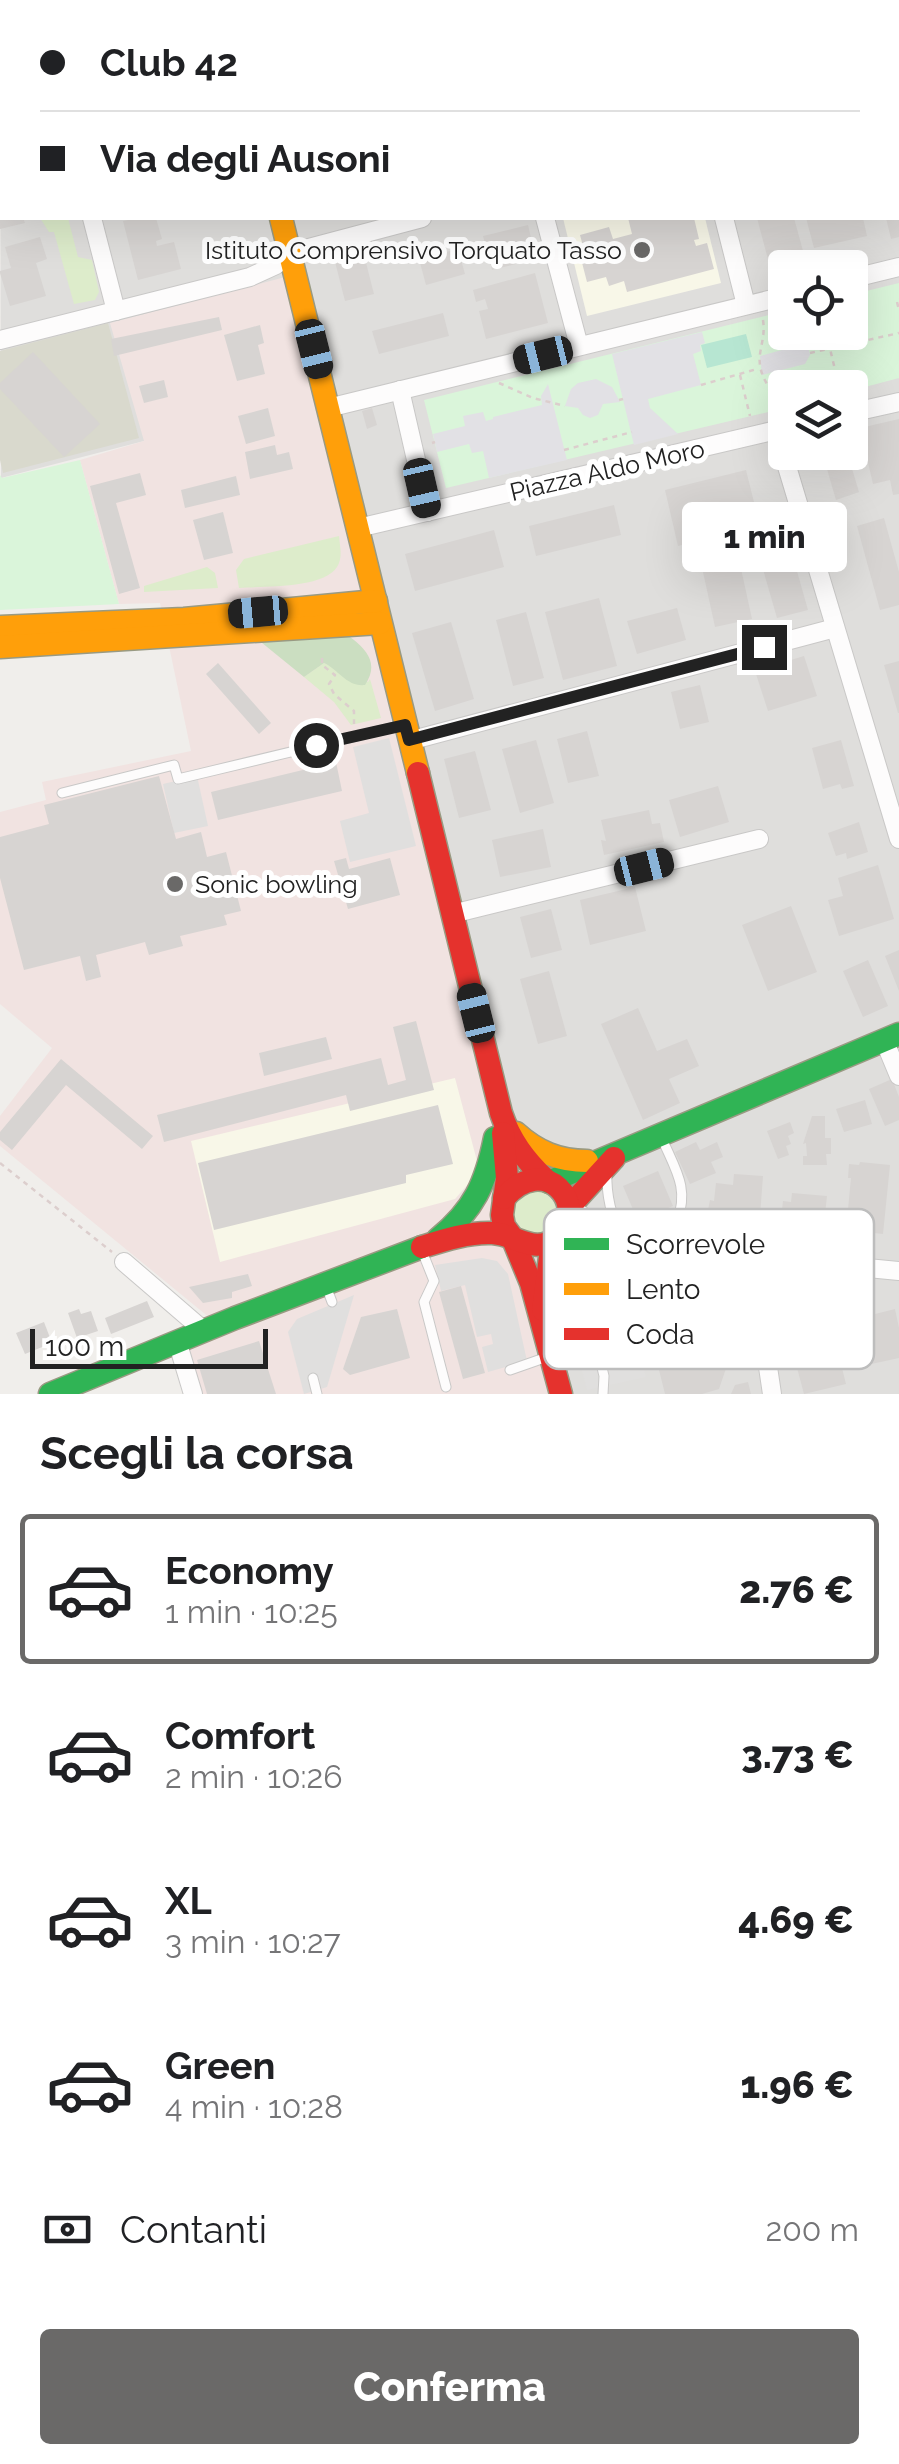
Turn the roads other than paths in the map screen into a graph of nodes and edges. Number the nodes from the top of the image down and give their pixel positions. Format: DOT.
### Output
graph roads {
  1 [pos="93,220"];
  2 [pos="282,220"];
  3 [pos="414,220"];
  4 [pos="546,220"];
  5 [pos="725,220"];
  6 [pos="290,252"];
  7 [pos="899,267"];
  8 [pos="868,275"];
  9 [pos="250,277"];
  10 [pos="299,290"];
  11 [pos="768,303"];
  12 [pos="753,309"];
  13 [pos="116,310"];
  14 [pos="0,340"];
  15 [pos="579,346"];
  16 [pos="400,390"];
  17 [pos="899,402"];
  18 [pos="328,408"];
  19 [pos="868,409"];
  20 [pos="768,432"];
  21 [pos="792,470"];
  22 [pos="428,512"];
  23 [pos="360,537"];
  24 [pos="378,612"];
  25 [pos="336,616"];
  26 [pos="0,626"];
  27 [pos="836,628"];
  28 [pos="0,648"];
  29 [pos="390,666"];
  30 [pos="407,733"];
  31 [pos="62,793"];
  32 [pos="759,839"];
  33 [pos="899,839"];
  34 [pos="452,914"];
  35 [pos="892,1037"];
  36 [pos="899,1076"];
  37 [pos="501,1113"];
  38 [pos="660,1134"];
  39 [pos="603,1163"];
  40 [pos="548,1181"];
  41 [pos="504,1199"];
  42 [pos="570,1206"];
  43 [pos="569,1209"];
  44 [pos="573,1209"];
  45 [pos="612,1209"];
  46 [pos="681,1209"];
  47 [pos="457,1231"];
  48 [pos="512,1236"];
  49 [pos="544,1244"];
  50 [pos="425,1246"];
  51 [pos="124,1262"];
  52 [pos="874,1269"];
  53 [pos="544,1271"];
  54 [pos="899,1271"];
  55 [pos="544,1281"];
  56 [pos="539,1286"];
  57 [pos="544,1324"];
  58 [pos="204,1330"];
  59 [pos="177,1341"];
  60 [pos="544,1359"];
  61 [pos="555,1369"];
  62 [pos="602,1369"];
  63 [pos="768,1369"];
  64 [pos="510,1370"];
  65 [pos="313,1378"];
  66 [pos="446,1387"];
  67 [pos="50,1394"];
  68 [pos="194,1394"];
  69 [pos="317,1394"];
  70 [pos="561,1394"];
  71 [pos="603,1394"];
  72 [pos="772,1394"];
  1 -- 13 [label="street"];
  2 -- 6 [label="street"];
  3 -- 6 [label="street"];
  4 -- 15 [label="street"];
  5 -- 12 [label="street"];
  6 -- 9 [label="street"];
  6 -- 10 [label="street"];
  7 -- 8 [label="street"];
  9 -- 10 [label="street"];
  9 -- 13 [label="street"];
  10 -- 18 [label="street"];
  11 -- 12 [label="street"];
  12 -- 15 [label="street"];
  13 -- 14 [label="street"];
  15 -- 16 [label="street"];
  16 -- 18 [label="street"];
  16 -- 22 [label="street"];
  17 -- 19 [label="street"];
  18 -- 23 [label="street"];
  20 -- 22 [label="street, Piazza Aldo Moro"];
  21 -- 27 [label="street"];
  22 -- 23 [label="street, Piazza Aldo Moro"];
  23 -- 24 [label="street"];
  23 -- 25 [label="street"];
  24 -- 25 [label="street"];
  24 -- 29 [label="street"];
  25 -- 26 [label="street"];
  25 -- 28 [label="street"];
  25 -- 29 [label="street"];
  27 -- 30 [label="street"];
  27 -- 33 [label="street"];
  29 -- 30 [label="street"];
  30 -- 31 [label="lane"];
  30 -- 34 [label="street"];
  32 -- 34 [label="street"];
  34 -- 37 [label="street"];
  35 -- 36 [label="street"];
  35 -- 38 [label="street"];
  37 -- 39 [label="street"];
  37 -- 40 [label="street"];
  37 -- 41 [label="street"];
  37 -- 47 [label="street"];
  38 -- 39 [label="street"];
  38 -- 46 [label="lane"];
  39 -- 40 [label="street"];
  39 -- 42 [label="street"];
  39 -- 45 [label="lane"];
  40 -- 41 [label="street"];
  40 -- 42 [label="street"];
  41 -- 47 [label="street"];
  41 -- 48 [label="street"];
  42 -- 43 [label="street"];
  42 -- 44 [label="street"];
  47 -- 48 [label="street"];
  47 -- 50 [label="street"];
  47 -- 56 [label="street"];
  48 -- 49 [label="street"];
  48 -- 56 [label="street"];
  50 -- 58 [label="street"];
  50 -- 66 [label="lane"];
  51 -- 58 [label="street"];
  52 -- 54 [label="street"];
  53 -- 56 [label="street"];
  55 -- 56 [label="lane"];
  56 -- 57 [label="street"];
  58 -- 59 [label="street"];
  59 -- 67 [label="street"];
  59 -- 68 [label="street"];
  60 -- 64 [label="lane"];
  61 -- 70 [label="street"];
  62 -- 71 [label="lane"];
  63 -- 72 [label="street"];
  65 -- 69 [label="lane"];
}
